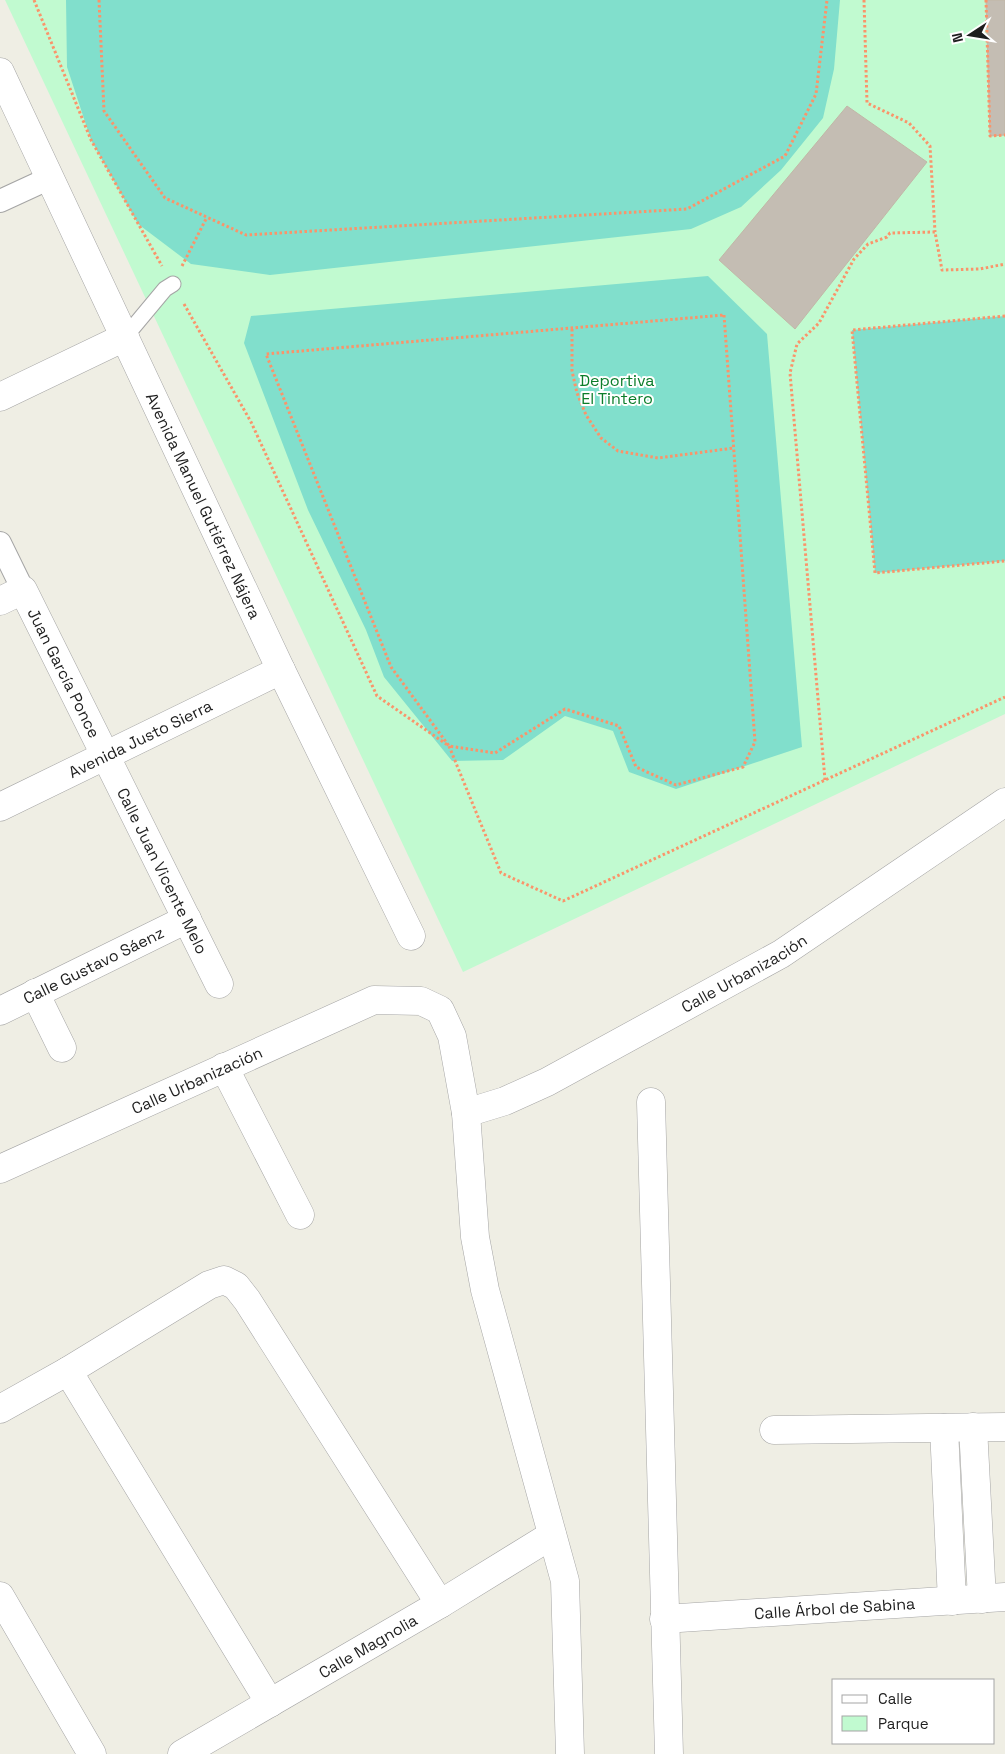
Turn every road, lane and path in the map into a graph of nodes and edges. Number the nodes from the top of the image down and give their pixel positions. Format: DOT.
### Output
graph roads {
  1 [pos="34,0"];
  2 [pos="99,0"];
  3 [pos="826,0"];
  4 [pos="864,0"];
  5 [pos="986,0"];
  6 [pos="0,72"];
  7 [pos="1005,136"];
  8 [pos="50,178"];
  9 [pos="0,201"];
  10 [pos="207,217"];
  11 [pos="935,232"];
  12 [pos="1005,264"];
  13 [pos="173,284"];
  14 [pos="1005,316"];
  15 [pos="572,329"];
  16 [pos="125,337"];
  17 [pos="0,397"];
  18 [pos="734,448"];
  19 [pos="0,544"];
  20 [pos="1005,561"];
  21 [pos="12,595"];
  22 [pos="280,670"];
  23 [pos="1005,697"];
  24 [pos="448,746"];
  25 [pos="106,755"];
  26 [pos="825,780"];
  27 [pos="1005,802"];
  28 [pos="0,807"];
  29 [pos="187,919"];
  30 [pos="411,936"];
  31 [pos="219,984"];
  32 [pos="35,993"];
  33 [pos="0,1011"];
  34 [pos="62,1048"];
  35 [pos="224,1067"];
  36 [pos="650,1102"];
  37 [pos="466,1113"];
  38 [pos="0,1168"];
  39 [pos="300,1214"];
  40 [pos="68,1371"];
  41 [pos="0,1409"];
  42 [pos="974,1427"];
  43 [pos="1005,1427"];
  44 [pos="944,1428"];
  45 [pos="774,1430"];
  46 [pos="552,1535"];
  47 [pos="0,1596"];
  48 [pos="994,1598"];
  49 [pos="952,1601"];
  50 [pos="440,1604"];
  51 [pos="664,1619"];
  52 [pos="270,1702"];
  53 [pos="92,1754"];
  54 [pos="182,1754"];
  55 [pos="570,1754"];
  56 [pos="669,1754"];
  1 -- 13 [label="path"];
  2 -- 10 [label="path"];
  3 -- 10 [label="path"];
  4 -- 11 [label="path"];
  5 -- 7 [label="path"];
  6 -- 8 [label="street, Avenida Manuel Gutiérrez Nájera"];
  8 -- 9 [label="street"];
  8 -- 16 [label="street, Avenida Manuel Gutiérrez Nájera"];
  10 -- 13 [label="path"];
  11 -- 12 [label="path"];
  11 -- 26 [label="path"];
  13 -- 16 [label="lane"];
  13 -- 24 [label="path"];
  14 -- 20 [label="path"];
  15 -- 18 [label="path"];
  15 -- 18 [label="path"];
  15 -- 24 [label="path"];
  16 -- 17 [label="street"];
  16 -- 22 [label="street, Avenida Manuel Gutiérrez Nájera"];
  18 -- 24 [label="path"];
  19 -- 21 [label="street"];
  21 -- 25 [label="street, Juan García Ponce"];
  22 -- 25 [label="street, Avenida Justo Sierra"];
  22 -- 30 [label="street, Avenida Manuel Gutiérrez Nájera"];
  23 -- 26 [label="path"];
  24 -- 26 [label="path"];
  25 -- 28 [label="street, Avenida Justo Sierra"];
  25 -- 29 [label="street, Calle Juan Vicente Melo"];
  27 -- 37 [label="street, Calle Urbanización"];
  29 -- 31 [label="street, Calle Juan Vicente Melo"];
  29 -- 32 [label="street, Calle Gustavo Sáenz"];
  32 -- 33 [label="street, Calle Gustavo Sáenz"];
  32 -- 34 [label="street"];
  35 -- 37 [label="street, Calle Urbanización"];
  35 -- 38 [label="street, Calle Urbanización"];
  35 -- 39 [label="street"];
  36 -- 51 [label="street"];
  37 -- 46 [label="street, Calle Urbanización"];
  40 -- 41 [label="street"];
  40 -- 50 [label="street"];
  40 -- 52 [label="street"];
  42 -- 43 [label="street"];
  42 -- 44 [label="street"];
  42 -- 48 [label="street"];
  44 -- 45 [label="street"];
  44 -- 49 [label="street"];
  46 -- 50 [label="street, Calle Magnolia"];
  46 -- 55 [label="street, Calle Urbanización"];
  47 -- 53 [label="street"];
  48 -- 49 [label="street, Calle Árbol de Sabina"];
  49 -- 51 [label="street, Calle Árbol de Sabina"];
  50 -- 52 [label="street, Calle Magnolia"];
  51 -- 56 [label="street"];
  52 -- 54 [label="street, Calle Magnolia"];
}
